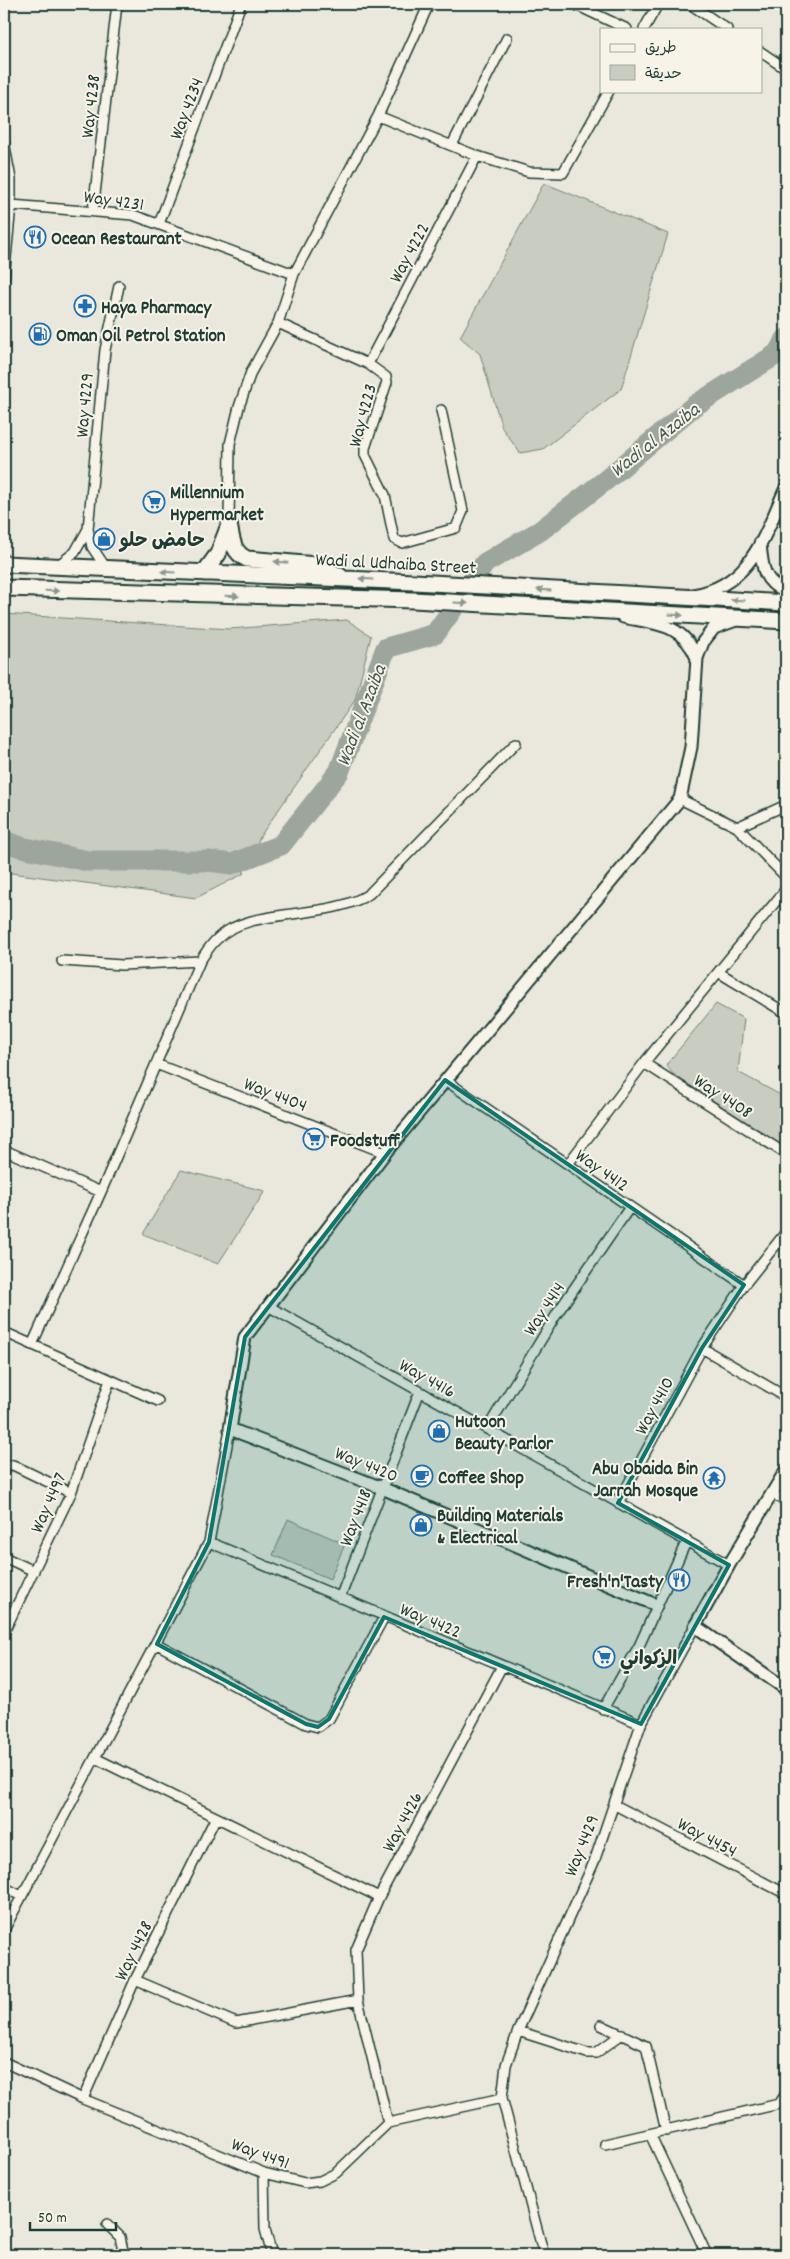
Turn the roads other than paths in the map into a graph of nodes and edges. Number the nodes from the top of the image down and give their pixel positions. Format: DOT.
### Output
graph roads {
  1 [pos="117,4"];
  2 [pos="241,4"];
  3 [pos="429,4"];
  4 [pos="574,4"];
  5 [pos="658,4"];
  6 [pos="690,4"];
  7 [pos="625,28"];
  8 [pos="645,28"];
  9 [pos="726,28"];
  10 [pos="507,38"];
  11 [pos="762,53"];
  12 [pos="786,69"];
  13 [pos="608,92"];
  14 [pos="378,116"];
  15 [pos="4,142"];
  16 [pos="452,145"];
  17 [pos="477,156"];
  18 [pos="11,205"];
  19 [pos="93,212"];
  20 [pos="159,224"];
  21 [pos="294,274"];
  22 [pos="4,280"];
  23 [pos="119,286"];
  24 [pos="278,323"];
  25 [pos="368,364"];
  26 [pos="441,410"];
  27 [pos="786,488"];
  28 [pos="229,524"];
  29 [pos="88,529"];
  30 [pos="760,544"];
  31 [pos="4,560"];
  32 [pos="4,564"];
  33 [pos="36,566"];
  34 [pos="56,567"];
  35 [pos="107,569"];
  36 [pos="204,573"];
  37 [pos="344,578"];
  38 [pos="4,588"];
  39 [pos="32,590"];
  40 [pos="786,592"];
  41 [pos="4,597"];
  42 [pos="679,597"];
  43 [pos="786,603"];
  44 [pos="592,611"];
  45 [pos="740,618"];
  46 [pos="786,621"];
  47 [pos="697,658"];
  48 [pos="516,743"];
  49 [pos="680,799"];
  50 [pos="786,805"];
  51 [pos="737,827"];
  52 [pos="786,877"];
  53 [pos="786,890"];
  54 [pos="200,960"];
  55 [pos="62,961"];
  56 [pos="718,972"];
  57 [pos="786,1013"];
  58 [pos="644,1063"];
  59 [pos="156,1064"];
  60 [pos="445,1080"];
  61 [pos="4,1150"];
  62 [pos="385,1153"];
  63 [pos="786,1154"];
  64 [pos="568,1164"];
  65 [pos="101,1192"];
  66 [pos="630,1207"];
  67 [pos="786,1232"];
  68 [pos="744,1285"];
  69 [pos="268,1306"];
  70 [pos="4,1332"];
  71 [pos="32,1345"];
  72 [pos="702,1348"];
  73 [pos="110,1380"];
  74 [pos="420,1391"];
  75 [pos="786,1397"];
  76 [pos="158,1401"];
  77 [pos="230,1429"];
  78 [pos="487,1429"];
  79 [pos="786,1470"];
  80 [pos="4,1472"];
  81 [pos="382,1488"];
  82 [pos="71,1493"];
  83 [pos="772,1493"];
  84 [pos="786,1502"];
  85 [pos="618,1503"];
  86 [pos="687,1540"];
  87 [pos="209,1542"];
  88 [pos="4,1557"];
  89 [pos="728,1565"];
  90 [pos="34,1571"];
  91 [pos="340,1598"];
  92 [pos="656,1605"];
  93 [pos="384,1617"];
  94 [pos="695,1626"];
  95 [pos="4,1632"];
  96 [pos="157,1644"];
  97 [pos="502,1666"];
  98 [pos="786,1689"];
  99 [pos="603,1709"];
  100 [pos="642,1724"];
  101 [pos="96,1758"];
  102 [pos="615,1805"];
  103 [pos="216,1817"];
  104 [pos="4,1887"];
  105 [pos="786,1894"];
  106 [pos="21,1896"];
  107 [pos="379,1897"];
  108 [pos="4,1930"];
  109 [pos="135,1980"];
  110 [pos="358,2000"];
  111 [pos="601,2024"];
  112 [pos="518,2031"];
  113 [pos="622,2034"];
  114 [pos="4,2062"];
  115 [pos="786,2094"];
  116 [pos="502,2098"];
  117 [pos="83,2099"];
  118 [pos="388,2123"];
  119 [pos="666,2131"];
  120 [pos="650,2134"];
  121 [pos="605,2144"];
  122 [pos="264,2173"];
  123 [pos="106,2224"];
  124 [pos="124,2255"];
  125 [pos="272,2255"];
  126 [pos="544,2255"];
  127 [pos="707,2255"];
  1 -- 19 [label="street, Way 4238"];
  2 -- 20 [label="street, Way 4234"];
  3 -- 14 [label="street"];
  4 -- 7 [label="street"];
  5 -- 8 [label="street"];
  6 -- 9 [label="street"];
  10 -- 16 [label="street"];
  11 -- 12 [label="street"];
  13 -- 17 [label="street"];
  14 -- 16 [label="street"];
  14 -- 21 [label="street"];
  15 -- 18 [label="street"];
  16 -- 17 [label="street"];
  17 -- 25 [label="street, Way 4222"];
  18 -- 19 [label="street, Way 4231"];
  18 -- 22 [label="street"];
  19 -- 20 [label="street, Way 4231"];
  20 -- 21 [label="street, Way 4231"];
  21 -- 24 [label="street"];
  23 -- 29 [label="street, Way 4229"];
  24 -- 25 [label="street, Way 4223"];
  24 -- 28 [label="street"];
  25 -- 26 [label="street, Way 4223"];
  27 -- 30 [label="street"];
  28 -- 36 [label="main road"];
  37 -- 28 [label="main road, one-way"];
  29 -- 34 [label="street, Way 4229"];
  29 -- 35 [label="street, Way 4229"];
  30 -- 40 [label="street"];
  30 -- 42 [label="street"];
  31 -- 33 [label="main road"];
  32 -- 33 [label="main road, Wadi al Udhaiba Street"];
  33 -- 34 [label="main road, Wadi al Udhaiba Street"];
  34 -- 35 [label="main road, Wadi al Udhaiba Street"];
  36 -- 35 [label="main road, Wadi al Udhaiba Street, one-way"];
  36 -- 37 [label="main road, Wadi al Udhaiba Street"];
  42 -- 37 [label="main road, Wadi al Udhaiba Street, one-way"];
  38 -- 39 [label="main road, Wadi al Udhaiba Street"];
  39 -- 41 [label="main road"];
  39 -- 44 [label="main road, Wadi al Udhaiba Street, one-way"];
  43 -- 42 [label="main road, Wadi al Udhaiba Street, one-way"];
  44 -- 45 [label="main road, Wadi al Udhaiba Street, one-way"];
  44 -- 47 [label="street"];
  45 -- 46 [label="main road, Wadi al Udhaiba Street"];
  45 -- 47 [label="street"];
  47 -- 49 [label="street"];
  48 -- 54 [label="street"];
  49 -- 51 [label="street"];
  49 -- 60 [label="street"];
  50 -- 51 [label="street"];
  51 -- 52 [label="street"];
  53 -- 56 [label="street"];
  54 -- 55 [label="street"];
  54 -- 59 [label="street"];
  56 -- 57 [label="street"];
  56 -- 58 [label="street"];
  58 -- 63 [label="street, Way 4408"];
  58 -- 64 [label="street"];
  59 -- 62 [label="street, Way 4404"];
  59 -- 65 [label="street"];
  60 -- 62 [label="street"];
  60 -- 64 [label="street, Way 4412"];
  61 -- 65 [label="street"];
  62 -- 69 [label="street"];
  64 -- 66 [label="street, Way 4412"];
  65 -- 71 [label="street"];
  66 -- 68 [label="street, Way 4412"];
  66 -- 78 [label="street, Way 4414"];
  67 -- 68 [label="street, Way 4410"];
  68 -- 72 [label="street, Way 4410"];
  69 -- 74 [label="street, Way 4416"];
  69 -- 77 [label="street"];
  70 -- 71 [label="street"];
  71 -- 73 [label="street"];
  72 -- 75 [label="street"];
  72 -- 85 [label="street, Way 4410"];
  73 -- 76 [label="street"];
  73 -- 82 [label="street, Way 4497"];
  74 -- 78 [label="street, Way 4416"];
  74 -- 81 [label="street, Way 4418"];
  77 -- 81 [label="street, Way 4420"];
  77 -- 87 [label="street"];
  78 -- 85 [label="street, Way 4416"];
  79 -- 83 [label="street, Way 4429"];
  80 -- 82 [label="street"];
  81 -- 91 [label="street, Way 4418"];
  81 -- 92 [label="street, Way 4420"];
  82 -- 90 [label="street, Way 4497"];
  83 -- 84 [label="street"];
  83 -- 89 [label="street, Way 4429"];
  85 -- 86 [label="street, Way 4416"];
  86 -- 89 [label="street, Way 4416"];
  86 -- 92 [label="street"];
  87 -- 91 [label="street, Way 4422"];
  87 -- 96 [label="street"];
  88 -- 90 [label="street"];
  89 -- 94 [label="street, Way 4429"];
  90 -- 95 [label="street, Way 4497"];
  91 -- 93 [label="street, Way 4422"];
  92 -- 99 [label="street"];
  93 -- 96 [label="street"];
  93 -- 97 [label="street, Way 4422"];
  94 -- 98 [label="street"];
  94 -- 100 [label="street, Way 4429"];
  96 -- 101 [label="street"];
  97 -- 99 [label="street, Way 4422"];
  97 -- 107 [label="street, Way 4426"];
  99 -- 100 [label="street, Way 4422"];
  100 -- 102 [label="street, Way 4429"];
  101 -- 103 [label="street"];
  101 -- 106 [label="street"];
  102 -- 105 [label="street, Way 4454"];
  102 -- 112 [label="street, Way 4429"];
  103 -- 107 [label="street"];
  103 -- 109 [label="street, Way 4428"];
  104 -- 106 [label="street"];
  106 -- 108 [label="street"];
  107 -- 110 [label="street, Way 4426"];
  109 -- 110 [label="street"];
  109 -- 117 [label="street, Way 4428"];
  110 -- 118 [label="street, Way 4426"];
  111 -- 113 [label="street"];
  112 -- 113 [label="street"];
  112 -- 116 [label="street, Way 4429"];
  113 -- 119 [label="street"];
  114 -- 117 [label="street, Way 4491"];
  115 -- 119 [label="street"];
  116 -- 118 [label="street"];
  116 -- 126 [label="street, Way 4429"];
  117 -- 122 [label="street, Way 4491"];
  118 -- 122 [label="street, Way 4491"];
  119 -- 120 [label="street"];
  120 -- 121 [label="street"];
  120 -- 127 [label="street"];
  122 -- 125 [label="street"];
  123 -- 124 [label="street"];
}
